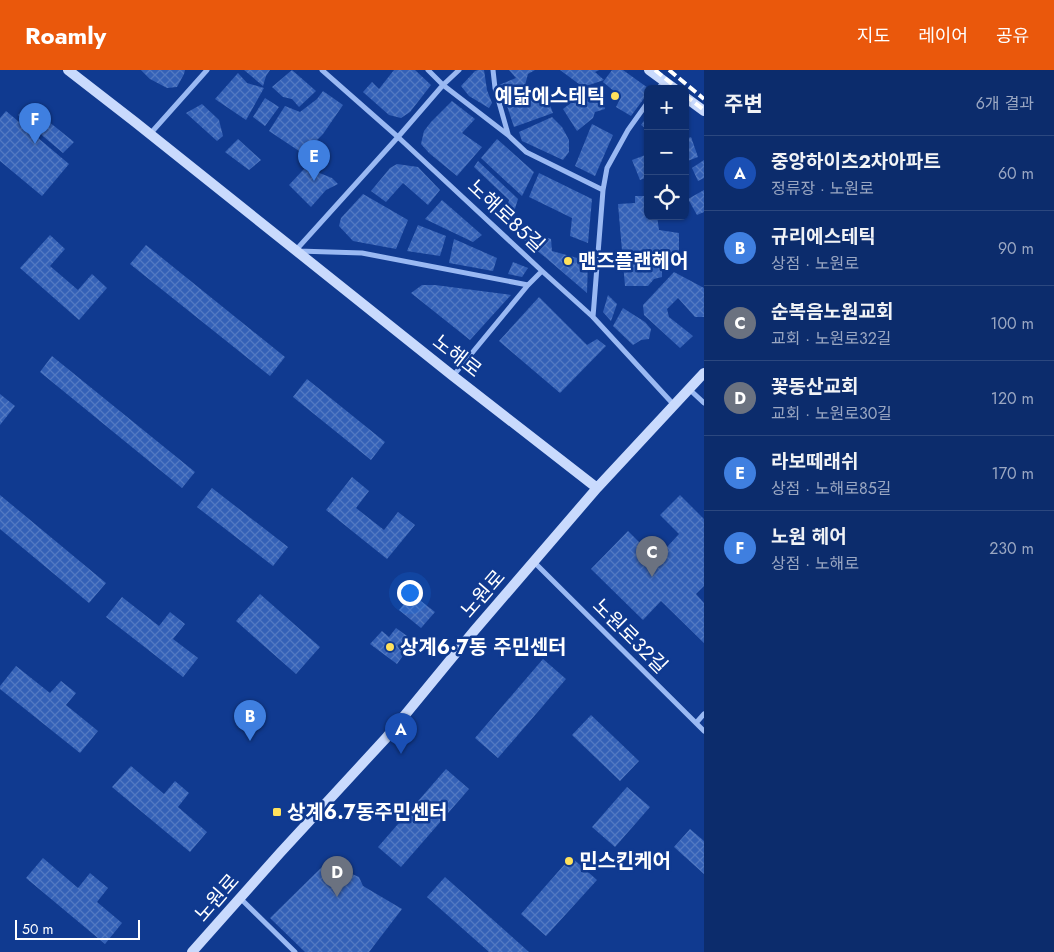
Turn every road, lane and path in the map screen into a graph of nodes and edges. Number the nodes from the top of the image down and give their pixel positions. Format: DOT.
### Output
graph roads {
  1 [pos="68,70"];
  2 [pos="207,70"];
  3 [pos="322,70"];
  4 [pos="428,70"];
  5 [pos="459,70"];
  6 [pos="493,70"];
  7 [pos="653,72"];
  8 [pos="443,85"];
  9 [pos="661,85"];
  10 [pos="689,99"];
  11 [pos="644,108"];
  12 [pos="704,111"];
  13 [pos="149,134"];
  14 [pos="508,135"];
  15 [pos="398,137"];
  16 [pos="603,190"];
  17 [pos="295,251"];
  18 [pos="542,271"];
  19 [pos="528,285"];
  20 [pos="593,317"];
  21 [pos="704,373"];
  22 [pos="453,376"];
  23 [pos="689,389"];
  24 [pos="704,403"];
  25 [pos="674,405"];
  26 [pos="597,488"];
  27 [pos="534,562"];
  28 [pos="704,714"];
  29 [pos="696,723"];
  30 [pos="704,731"];
  31 [pos="240,898"];
  32 [pos="192,952"];
  33 [pos="295,952"];
  1 -- 13 [label="main road, 노해로"];
  2 -- 13 [label="street"];
  3 -- 15 [label="street, 노해로85길"];
  4 -- 8 [label="street"];
  5 -- 8 [label="street"];
  6 -- 14 [label="street"];
  7 -- 9 [label="main road"];
  8 -- 14 [label="street"];
  8 -- 15 [label="street"];
  10 -- 12 [label="main road"];
  11 -- 16 [label="street"];
  13 -- 17 [label="main road, 노해로"];
  14 -- 16 [label="street"];
  15 -- 17 [label="street"];
  15 -- 18 [label="street, 노해로85길"];
  16 -- 20 [label="street"];
  17 -- 19 [label="street"];
  17 -- 22 [label="main road, 노해로"];
  18 -- 19 [label="street"];
  18 -- 20 [label="street, 노해로85길"];
  19 -- 22 [label="street"];
  20 -- 25 [label="street, 노해로85길"];
  21 -- 23 [label="main road, 노원로"];
  22 -- 26 [label="main road, 노해로"];
  23 -- 24 [label="street"];
  23 -- 25 [label="main road, 노원로"];
  25 -- 26 [label="main road, 노원로"];
  26 -- 27 [label="main road, 노원로"];
  27 -- 29 [label="street, 노원로32길"];
  27 -- 31 [label="main road, 노원로"];
  28 -- 29 [label="street"];
  29 -- 30 [label="street, 노원로32길"];
  31 -- 32 [label="main road, 노원로"];
  31 -- 33 [label="street"];
}
